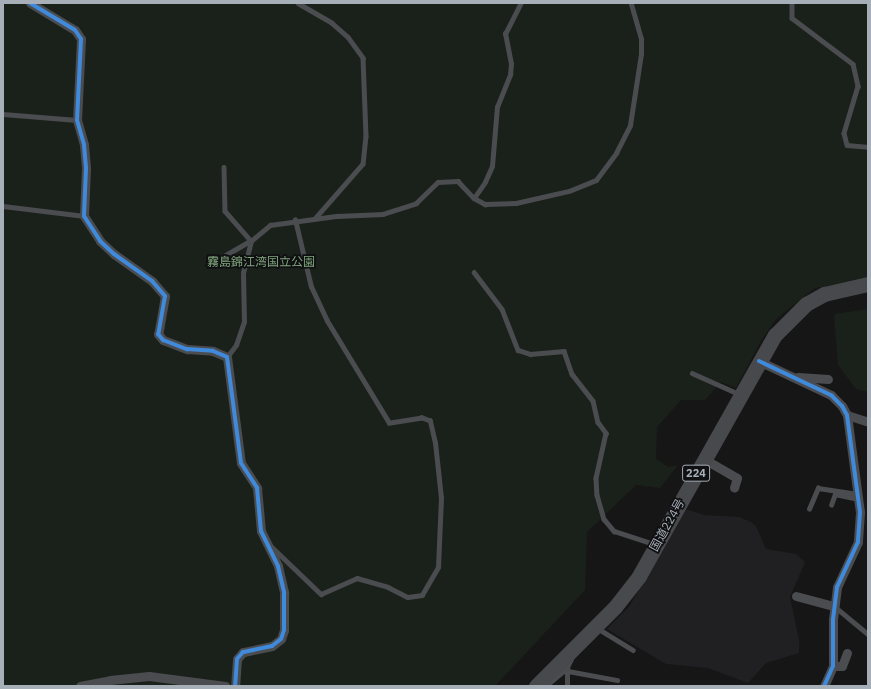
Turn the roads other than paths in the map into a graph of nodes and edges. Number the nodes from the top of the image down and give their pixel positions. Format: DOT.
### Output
graph roads {
  1 [pos="30,3"];
  2 [pos="298,3"];
  3 [pos="521,3"];
  4 [pos="631,3"];
  5 [pos="792,3"];
  6 [pos="3,114"];
  7 [pos="77,120"];
  8 [pos="868,147"];
  9 [pos="224,167"];
  10 [pos="474,198"];
  11 [pos="3,206"];
  12 [pos="84,216"];
  13 [pos="315,219"];
  14 [pos="295,220"];
  15 [pos="251,241"];
  16 [pos="225,256"];
  17 [pos="474,272"];
  18 [pos="868,284"];
  19 [pos="227,357"];
  20 [pos="759,361"];
  21 [pos="692,373"];
  22 [pos="797,377"];
  23 [pos="828,379"];
  24 [pos="740,394"];
  25 [pos="847,415"];
  26 [pos="868,422"];
  27 [pos="704,459"];
  28 [pos="734,488"];
  29 [pos="858,496"];
  30 [pos="830,506"];
  31 [pos="809,509"];
  32 [pos="266,542"];
  33 [pos="656,545"];
  34 [pos="796,596"];
  35 [pos="834,606"];
  36 [pos="595,627"];
  37 [pos="868,634"];
  38 [pos="577,644"];
  39 [pos="633,650"];
  40 [pos="848,653"];
  41 [pos="833,666"];
  42 [pos="568,670"];
  43 [pos="617,680"];
  44 [pos="80,686"];
  45 [pos="226,686"];
  46 [pos="235,686"];
  47 [pos="536,686"];
  48 [pos="546,686"];
  49 [pos="567,686"];
  50 [pos="824,686"];
  1 -- 7 [label="street"];
  2 -- 13 [label="lane"];
  3 -- 10 [label="lane"];
  4 -- 10 [label="lane"];
  5 -- 8 [label="lane"];
  6 -- 7 [label="lane"];
  7 -- 12 [label="street"];
  9 -- 15 [label="lane"];
  10 -- 13 [label="lane"];
  11 -- 12 [label="lane"];
  12 -- 19 [label="street"];
  13 -- 14 [label="lane"];
  14 -- 15 [label="lane"];
  14 -- 32 [label="lane"];
  15 -- 16 [label="lane"];
  15 -- 19 [label="lane"];
  17 -- 33 [label="lane"];
  18 -- 20 [label="highway, 国道224号 / 224"];
  19 -- 32 [label="street"];
  20 -- 22 [label="street"];
  20 -- 24 [label="highway, 国道224号 / 224"];
  21 -- 24 [label="lane"];
  22 -- 23 [label="street"];
  22 -- 25 [label="street"];
  24 -- 27 [label="highway, 国道224号 / 224"];
  25 -- 26 [label="street"];
  25 -- 29 [label="street"];
  27 -- 28 [label="street"];
  27 -- 33 [label="highway, 国道224号 / 224"];
  29 -- 30 [label="lane"];
  29 -- 31 [label="lane"];
  29 -- 35 [label="street"];
  32 -- 46 [label="street"];
  33 -- 36 [label="highway, 国道224号 / 224"];
  34 -- 35 [label="street"];
  35 -- 37 [label="lane"];
  35 -- 41 [label="street"];
  36 -- 38 [label="highway, 国道224号 / 224"];
  36 -- 39 [label="lane"];
  38 -- 42 [label="lane"];
  38 -- 47 [label="highway, 国道224号 / 224"];
  40 -- 41 [label="street"];
  41 -- 50 [label="street"];
  42 -- 43 [label="lane"];
  42 -- 48 [label="lane"];
  42 -- 49 [label="lane"];
  44 -- 45 [label="street"];
}
